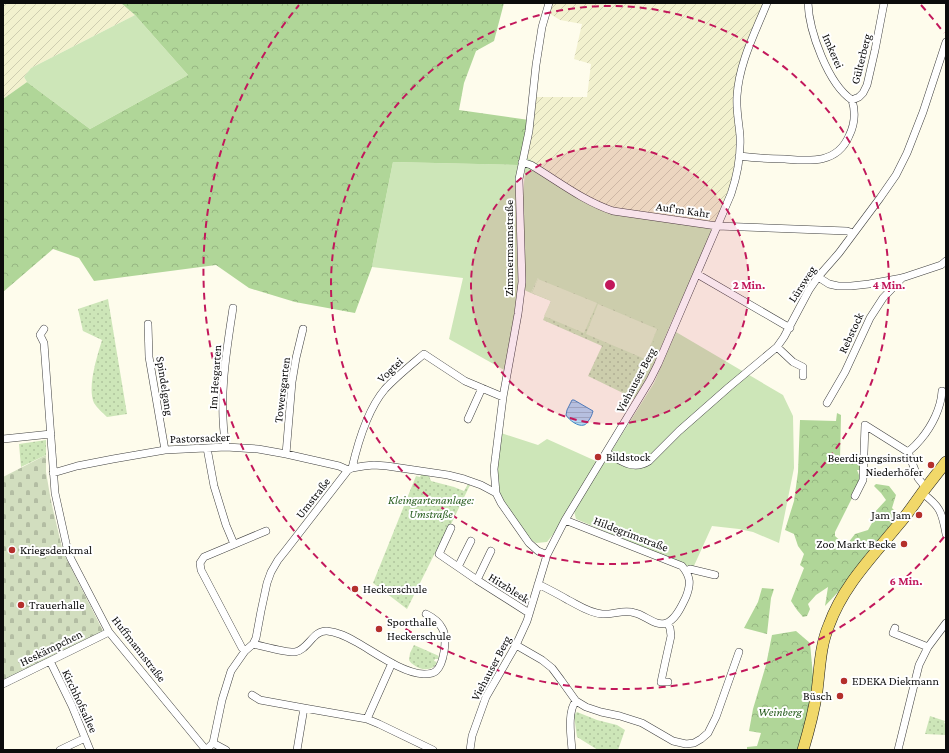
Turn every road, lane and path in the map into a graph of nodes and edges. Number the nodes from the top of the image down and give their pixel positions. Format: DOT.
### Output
graph roads {
  1 [pos="548,3"];
  2 [pos="767,3"];
  3 [pos="808,3"];
  4 [pos="884,3"];
  5 [pos="946,42"];
  6 [pos="852,100"];
  7 [pos="739,156"];
  8 [pos="522,162"];
  9 [pos="717,226"];
  10 [pos="853,233"];
  11 [pos="946,261"];
  12 [pos="697,274"];
  13 [pos="818,277"];
  14 [pos="902,278"];
  15 [pos="233,308"];
  16 [pos="148,324"];
  17 [pos="790,328"];
  18 [pos="44,329"];
  19 [pos="303,329"];
  20 [pos="777,347"];
  21 [pos="803,376"];
  22 [pos="482,388"];
  23 [pos="942,391"];
  24 [pos="503,397"];
  25 [pos="828,403"];
  26 [pos="468,419"];
  27 [pos="51,434"];
  28 [pos="3,439"];
  29 [pos="226,447"];
  30 [pos="208,448"];
  31 [pos="165,450"];
  32 [pos="607,452"];
  33 [pos="908,452"];
  34 [pos="286,454"];
  35 [pos="946,462"];
  36 [pos="350,469"];
  37 [pos="53,472"];
  38 [pos="924,490"];
  39 [pos="496,493"];
  40 [pos="855,496"];
  41 [pos="565,520"];
  42 [pos="451,528"];
  43 [pos="266,531"];
  44 [pos="946,534"];
  45 [pos="471,541"];
  46 [pos="234,544"];
  47 [pos="491,551"];
  48 [pos="547,556"];
  49 [pos="458,567"];
  50 [pos="687,571"];
  51 [pos="715,575"];
  52 [pos="477,580"];
  53 [pos="538,584"];
  54 [pos="426,614"];
  55 [pos="529,614"];
  56 [pos="667,623"];
  57 [pos="946,623"];
  58 [pos="895,628"];
  59 [pos="109,632"];
  60 [pos="253,644"];
  61 [pos="516,645"];
  62 [pos="928,647"];
  63 [pos="245,651"];
  64 [pos="739,652"];
  65 [pos="50,661"];
  66 [pos="392,663"];
  67 [pos="668,682"];
  68 [pos="3,684"];
  69 [pos="252,695"];
  70 [pos="576,701"];
  71 [pos="304,708"];
  72 [pos="367,719"];
  73 [pos="85,738"];
  74 [pos="213,743"];
  75 [pos="690,747"];
  76 [pos="60,750"];
  77 [pos="90,750"];
  78 [pos="206,750"];
  79 [pos="226,750"];
  80 [pos="297,750"];
  81 [pos="433,750"];
  82 [pos="470,750"];
  83 [pos="572,750"];
  84 [pos="804,750"];
  85 [pos="898,750"];
  1 -- 8 [label="street, Zimmermannstraße"];
  2 -- 7 [label="street, Viehauser Berg"];
  3 -- 6 [label="street, Imkerei"];
  4 -- 6 [label="street, Gülterberg"];
  5 -- 10 [label="street, Lürsweg"];
  6 -- 7 [label="street, Gülterberg"];
  7 -- 9 [label="street, Viehauser Berg"];
  8 -- 9 [label="street, Auf'm Kahr"];
  8 -- 24 [label="street, Zimmermannstraße"];
  9 -- 10 [label="street, Auf'm Kahr"];
  9 -- 12 [label="street, Viehauser Berg"];
  10 -- 13 [label="street, Lürsweg"];
  11 -- 14 [label="street"];
  12 -- 17 [label="street"];
  12 -- 32 [label="street, Viehauser Berg"];
  13 -- 14 [label="street"];
  13 -- 17 [label="street, Lürsweg"];
  14 -- 25 [label="street, Rebstock"];
  15 -- 29 [label="street, Im Hesgarten"];
  16 -- 31 [label="street, Spindelgang"];
  17 -- 20 [label="street, Lürsweg"];
  18 -- 27 [label="street, Huffmannstraße"];
  19 -- 34 [label="street, Towersgarten"];
  20 -- 21 [label="street"];
  20 -- 32 [label="street, Lürsweg"];
  22 -- 24 [label="street, Vogtei"];
  22 -- 26 [label="street"];
  22 -- 36 [label="street, Vogtei"];
  23 -- 33 [label="street"];
  24 -- 39 [label="street, Zimmermannstraße"];
  27 -- 28 [label="street"];
  27 -- 37 [label="street, Huffmannstraße"];
  29 -- 30 [label="street, Pastorsacker"];
  29 -- 34 [label="street, Pastorsacker"];
  30 -- 31 [label="street, Pastorsacker"];
  30 -- 46 [label="street"];
  31 -- 37 [label="street, Pastorsacker"];
  32 -- 41 [label="street, Viehauser Berg"];
  33 -- 38 [label="street"];
  33 -- 40 [label="street"];
  34 -- 36 [label="street, Pastorsacker"];
  35 -- 38 [label="main road"];
  36 -- 39 [label="street"];
  36 -- 60 [label="street, Umstraße"];
  37 -- 59 [label="street, Huffmannstraße"];
  38 -- 44 [label="street"];
  38 -- 84 [label="main road"];
  39 -- 48 [label="street"];
  41 -- 48 [label="street, Viehauser Berg"];
  41 -- 50 [label="street, Hildegrimstraße"];
  42 -- 49 [label="street, Hitzbleek"];
  43 -- 46 [label="street"];
  45 -- 49 [label="street"];
  46 -- 63 [label="street"];
  47 -- 52 [label="street, Hitzbleek"];
  48 -- 53 [label="street, Viehauser Berg"];
  49 -- 52 [label="street, Hitzbleek"];
  50 -- 51 [label="street, Hildegrimstraße"];
  50 -- 56 [label="street"];
  52 -- 55 [label="street, Hitzbleek"];
  53 -- 55 [label="street, Viehauser Berg"];
  53 -- 56 [label="street"];
  54 -- 66 [label="street"];
  55 -- 61 [label="street, Viehauser Berg"];
  56 -- 67 [label="street"];
  57 -- 62 [label="street"];
  58 -- 62 [label="street"];
  59 -- 65 [label="street, Heskämpchen"];
  59 -- 78 [label="street, Huffmannstraße"];
  60 -- 63 [label="street"];
  60 -- 66 [label="street"];
  61 -- 70 [label="street"];
  61 -- 82 [label="street, Viehauser Berg"];
  62 -- 85 [label="street"];
  63 -- 74 [label="street"];
  64 -- 75 [label="street"];
  65 -- 68 [label="street, Heskämpchen"];
  65 -- 73 [label="street, Kirchhofsallee"];
  66 -- 72 [label="street"];
  69 -- 71 [label="street"];
  70 -- 75 [label="street"];
  70 -- 83 [label="street"];
  71 -- 72 [label="street"];
  71 -- 80 [label="street"];
  72 -- 81 [label="street"];
  73 -- 76 [label="street"];
  73 -- 77 [label="street, Kirchhofsallee"];
  74 -- 78 [label="street"];
  74 -- 79 [label="street"];
}
